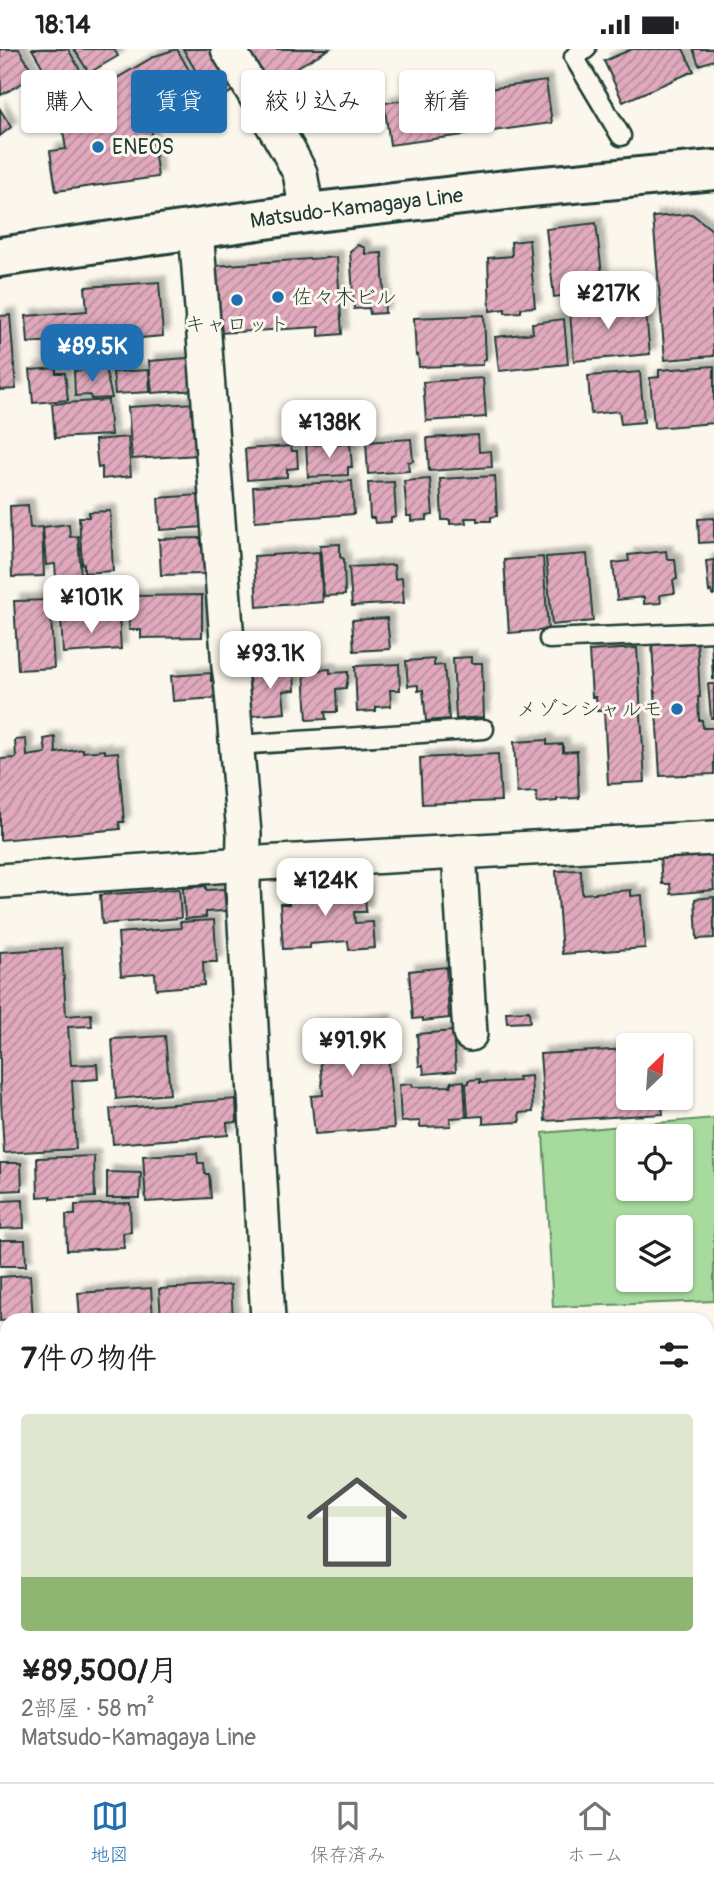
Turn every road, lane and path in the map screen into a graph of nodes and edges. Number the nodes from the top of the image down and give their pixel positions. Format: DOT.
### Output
graph roads {
  1 [pos="228,49"];
  2 [pos="586,49"];
  3 [pos="621,136"];
  4 [pos="714,170"];
  5 [pos="307,213"];
  6 [pos="196,229"];
  7 [pos="0,257"];
  8 [pos="714,632"];
  9 [pos="550,639"];
  10 [pos="484,729"];
  11 [pos="236,745"];
  12 [pos="714,838"];
  13 [pos="459,852"];
  14 [pos="244,864"];
  15 [pos="0,880"];
  16 [pos="470,1034"];
  17 [pos="268,1313"];
  1 -- 5 [label="street"];
  2 -- 3 [label="lane"];
  4 -- 5 [label="main road, Matsudo-Kamagaya Line"];
  5 -- 6 [label="main road, Matsudo-Kamagaya Line"];
  6 -- 7 [label="main road, Matsudo-Kamagaya Line"];
  6 -- 11 [label="street"];
  8 -- 9 [label="lane"];
  10 -- 11 [label="lane"];
  11 -- 14 [label="street"];
  12 -- 13 [label="street"];
  13 -- 14 [label="street"];
  13 -- 16 [label="street"];
  14 -- 15 [label="street"];
  14 -- 17 [label="street"];
}
